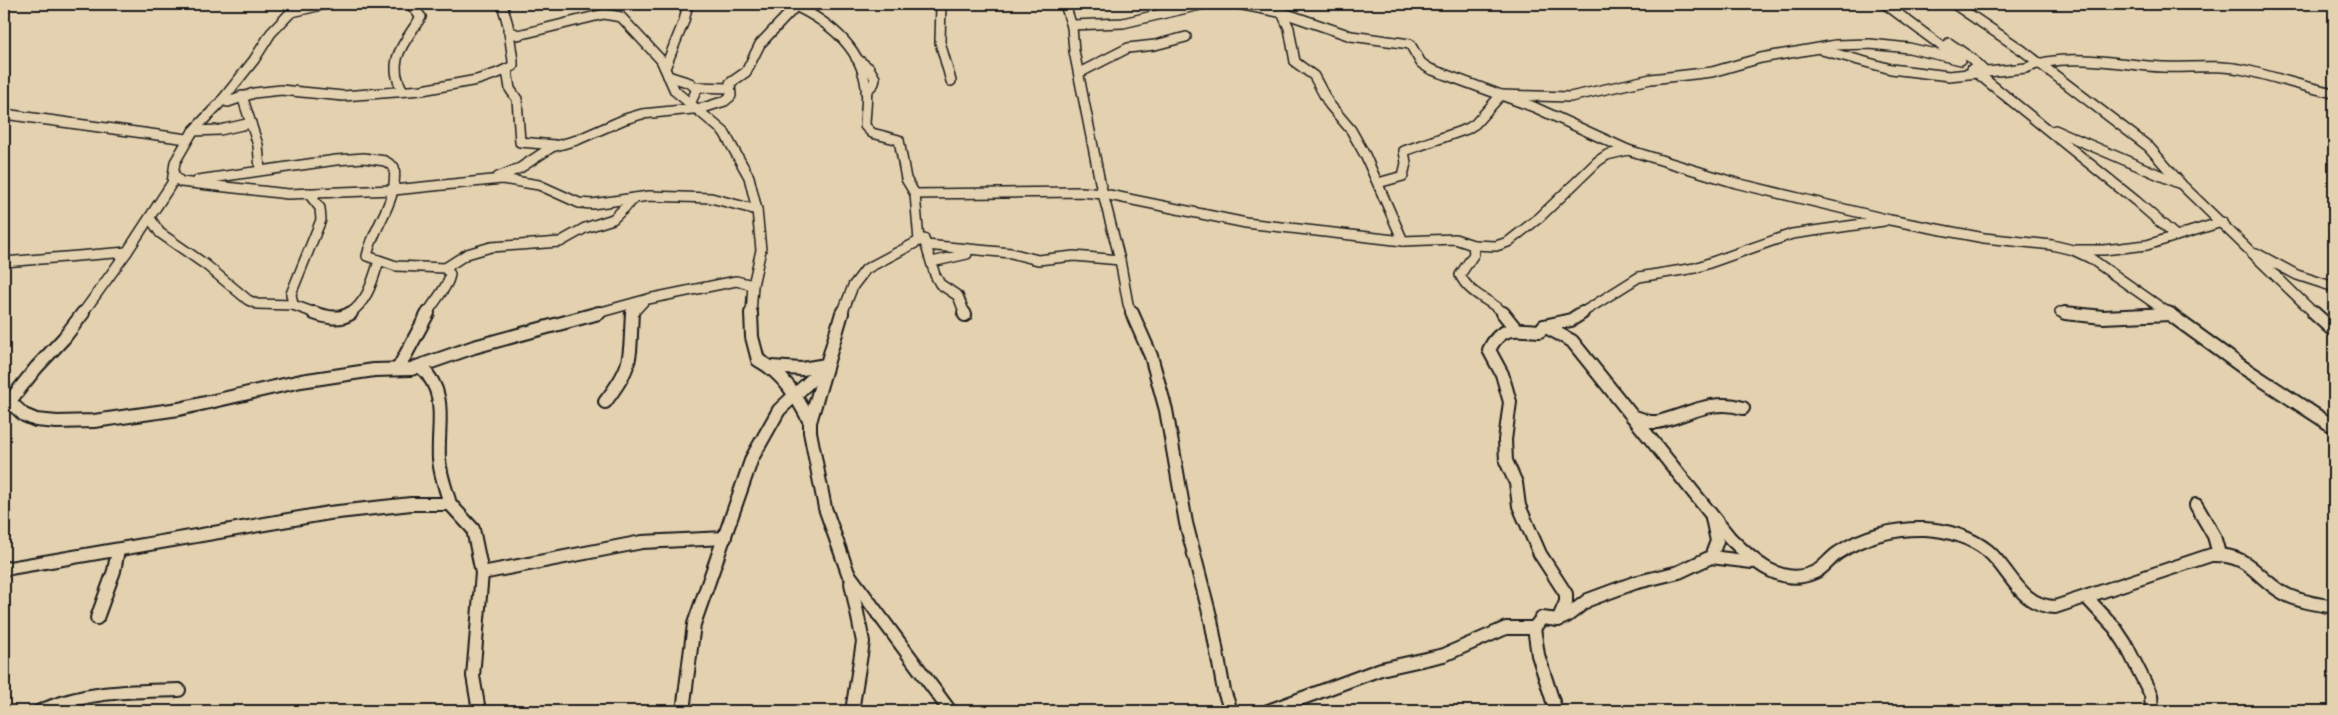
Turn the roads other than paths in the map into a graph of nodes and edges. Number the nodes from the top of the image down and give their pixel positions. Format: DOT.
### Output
graph roads {
  1 [pos="299,4"];
  2 [pos="326,4"];
  3 [pos="410,4"];
  4 [pos="502,4"];
  5 [pos="688,4"];
  6 [pos="820,4"];
  7 [pos="942,4"];
  8 [pos="1066,4"];
  9 [pos="1204,4"];
  10 [pos="1238,4"];
  11 [pos="1886,4"];
  12 [pos="1954,4"];
  13 [pos="795,5"];
  14 [pos="292,12"];
  15 [pos="1282,13"];
  16 [pos="1910,22"];
  17 [pos="1072,25"];
  18 [pos="508,30"];
  19 [pos="1186,38"];
  20 [pos="1820,50"];
  21 [pos="1963,62"];
  22 [pos="2037,63"];
  23 [pos="507,70"];
  24 [pos="1979,71"];
  25 [pos="666,72"];
  26 [pos="1079,73"];
  27 [pos="1960,75"];
  28 [pos="951,81"];
  29 [pos="695,87"];
  30 [pos="729,88"];
  31 [pos="403,91"];
  32 [pos="2334,93"];
  33 [pos="1502,95"];
  34 [pos="242,96"];
  35 [pos="222,100"];
  36 [pos="694,106"];
  37 [pos="4,114"];
  38 [pos="2038,122"];
  39 [pos="251,123"];
  40 [pos="190,135"];
  41 [pos="556,145"];
  42 [pos="1628,150"];
  43 [pos="260,170"];
  44 [pos="178,178"];
  45 [pos="484,180"];
  46 [pos="1100,182"];
  47 [pos="1378,183"];
  48 [pos="2182,185"];
  49 [pos="394,190"];
  50 [pos="1081,192"];
  51 [pos="308,193"];
  52 [pos="915,194"];
  53 [pos="1104,194"];
  54 [pos="636,197"];
  55 [pos="757,210"];
  56 [pos="150,218"];
  57 [pos="1890,220"];
  58 [pos="2222,222"];
  59 [pos="920,231"];
  60 [pos="2176,236"];
  61 [pos="1403,241"];
  62 [pos="926,245"];
  63 [pos="1473,245"];
  64 [pos="2244,246"];
  65 [pos="2073,250"];
  66 [pos="126,252"];
  67 [pos="981,252"];
  68 [pos="1120,260"];
  69 [pos="379,261"];
  70 [pos="4,262"];
  71 [pos="932,262"];
  72 [pos="445,268"];
  73 [pos="757,269"];
  74 [pos="736,281"];
  75 [pos="753,284"];
  76 [pos="2334,287"];
  77 [pos="648,298"];
  78 [pos="293,305"];
  79 [pos="2060,312"];
  80 [pos="2170,314"];
  81 [pos="965,315"];
  82 [pos="1571,320"];
  83 [pos="1544,326"];
  84 [pos="1514,328"];
  85 [pos="2334,331"];
  86 [pos="1572,341"];
  87 [pos="827,365"];
  88 [pos="421,367"];
  89 [pos="771,367"];
  90 [pos="398,369"];
  91 [pos="795,393"];
  92 [pos="605,402"];
  93 [pos="6,404"];
  94 [pos="1743,408"];
  95 [pos="1632,416"];
  96 [pos="810,422"];
  97 [pos="2334,428"];
  98 [pos="450,504"];
  99 [pos="2196,505"];
  100 [pos="1711,513"];
  101 [pos="725,538"];
  102 [pos="118,550"];
  103 [pos="2220,554"];
  104 [pos="1711,558"];
  105 [pos="1754,562"];
  106 [pos="4,568"];
  107 [pos="482,573"];
  108 [pos="848,573"];
  109 [pos="2087,598"];
  110 [pos="2334,607"];
  111 [pos="97,618"];
  112 [pos="1558,620"];
  113 [pos="1534,628"];
  114 [pos="179,690"];
  115 [pos="40,711"];
  116 [pos="479,711"];
  117 [pos="683,711"];
  118 [pos="852,711"];
  119 [pos="950,711"];
  120 [pos="1231,711"];
  121 [pos="1268,711"];
  122 [pos="1556,711"];
  123 [pos="2152,711"];
  1 -- 14 [label="street"];
  2 -- 14 [label="street"];
  3 -- 31 [label="street"];
  4 -- 18 [label="street"];
  5 -- 25 [label="street"];
  6 -- 13 [label="street"];
  7 -- 28 [label="street"];
  8 -- 17 [label="street"];
  9 -- 17 [label="street"];
  10 -- 15 [label="street"];
  11 -- 16 [label="street"];
  12 -- 22 [label="street"];
  13 -- 30 [label="street"];
  13 -- 52 [label="street"];
  14 -- 35 [label="street"];
  15 -- 33 [label="street"];
  15 -- 47 [label="street"];
  16 -- 21 [label="street"];
  16 -- 24 [label="street"];
  17 -- 26 [label="street"];
  18 -- 23 [label="street"];
  18 -- 25 [label="street"];
  19 -- 26 [label="street"];
  20 -- 21 [label="street"];
  20 -- 27 [label="street"];
  20 -- 33 [label="street"];
  21 -- 24 [label="street"];
  21 -- 27 [label="street"];
  22 -- 24 [label="street"];
  22 -- 32 [label="street"];
  22 -- 48 [label="street"];
  23 -- 31 [label="street"];
  23 -- 41 [label="street"];
  24 -- 27 [label="street"];
  24 -- 38 [label="street"];
  25 -- 29 [label="street"];
  25 -- 36 [label="street"];
  26 -- 46 [label="street"];
  29 -- 30 [label="street"];
  29 -- 36 [label="street"];
  30 -- 36 [label="street"];
  31 -- 34 [label="street"];
  33 -- 42 [label="street"];
  33 -- 47 [label="street"];
  34 -- 35 [label="street"];
  34 -- 39 [label="street"];
  35 -- 40 [label="street"];
  36 -- 41 [label="street"];
  36 -- 55 [label="street"];
  37 -- 40 [label="street"];
  38 -- 48 [label="street"];
  38 -- 60 [label="street"];
  39 -- 40 [label="street"];
  39 -- 43 [label="street"];
  40 -- 44 [label="street"];
  41 -- 45 [label="street"];
  42 -- 57 [label="street"];
  42 -- 63 [label="street"];
  43 -- 44 [label="street"];
  43 -- 49 [label="street"];
  44 -- 51 [label="street"];
  44 -- 56 [label="street"];
  45 -- 49 [label="street"];
  45 -- 54 [label="street"];
  46 -- 50 [label="street"];
  46 -- 53 [label="street"];
  47 -- 61 [label="street"];
  48 -- 58 [label="street"];
  49 -- 51 [label="street"];
  49 -- 69 [label="street"];
  50 -- 52 [label="street"];
  50 -- 53 [label="street"];
  51 -- 78 [label="street"];
  52 -- 59 [label="street"];
  53 -- 61 [label="street"];
  53 -- 68 [label="street"];
  54 -- 55 [label="street"];
  54 -- 72 [label="street"];
  55 -- 73 [label="street"];
  56 -- 66 [label="street"];
  56 -- 78 [label="street"];
  57 -- 65 [label="street"];
  57 -- 82 [label="street"];
  58 -- 60 [label="street"];
  58 -- 64 [label="street"];
  59 -- 62 [label="street"];
  59 -- 87 [label="street"];
  60 -- 65 [label="street"];
  61 -- 63 [label="street"];
  62 -- 67 [label="street"];
  62 -- 71 [label="street"];
  63 -- 84 [label="street"];
  64 -- 76 [label="street"];
  64 -- 85 [label="street"];
  65 -- 80 [label="street"];
  66 -- 70 [label="street"];
  66 -- 93 [label="street"];
  67 -- 68 [label="street"];
  67 -- 71 [label="street"];
  68 -- 120 [label="street"];
  69 -- 72 [label="street"];
  69 -- 78 [label="street"];
  71 -- 81 [label="street"];
  72 -- 90 [label="street"];
  73 -- 74 [label="street"];
  73 -- 75 [label="street"];
  74 -- 75 [label="street"];
  74 -- 77 [label="street"];
  75 -- 89 [label="street"];
  77 -- 88 [label="street"];
  77 -- 92 [label="street"];
  79 -- 80 [label="street"];
  80 -- 97 [label="street"];
  82 -- 83 [label="street"];
  82 -- 86 [label="street"];
  83 -- 84 [label="street"];
  83 -- 86 [label="street"];
  84 -- 112 [label="street"];
  86 -- 95 [label="street"];
  87 -- 89 [label="street"];
  87 -- 91 [label="street"];
  87 -- 96 [label="street"];
  88 -- 90 [label="street"];
  88 -- 98 [label="street"];
  89 -- 91 [label="street"];
  90 -- 93 [label="street"];
  91 -- 96 [label="street"];
  91 -- 101 [label="street"];
  94 -- 95 [label="street"];
  95 -- 100 [label="street"];
  96 -- 108 [label="street"];
  98 -- 102 [label="street"];
  98 -- 107 [label="street"];
  99 -- 103 [label="street"];
  100 -- 104 [label="street"];
  100 -- 105 [label="street"];
  101 -- 107 [label="street"];
  101 -- 117 [label="street"];
  102 -- 106 [label="street"];
  102 -- 111 [label="street"];
  103 -- 109 [label="street"];
  103 -- 110 [label="street"];
  104 -- 105 [label="street"];
  104 -- 112 [label="street"];
  105 -- 109 [label="street"];
  107 -- 116 [label="street"];
  108 -- 118 [label="street"];
  108 -- 119 [label="street"];
  109 -- 123 [label="street"];
  112 -- 113 [label="street"];
  113 -- 121 [label="street"];
  113 -- 122 [label="street"];
  114 -- 115 [label="street"];
}
